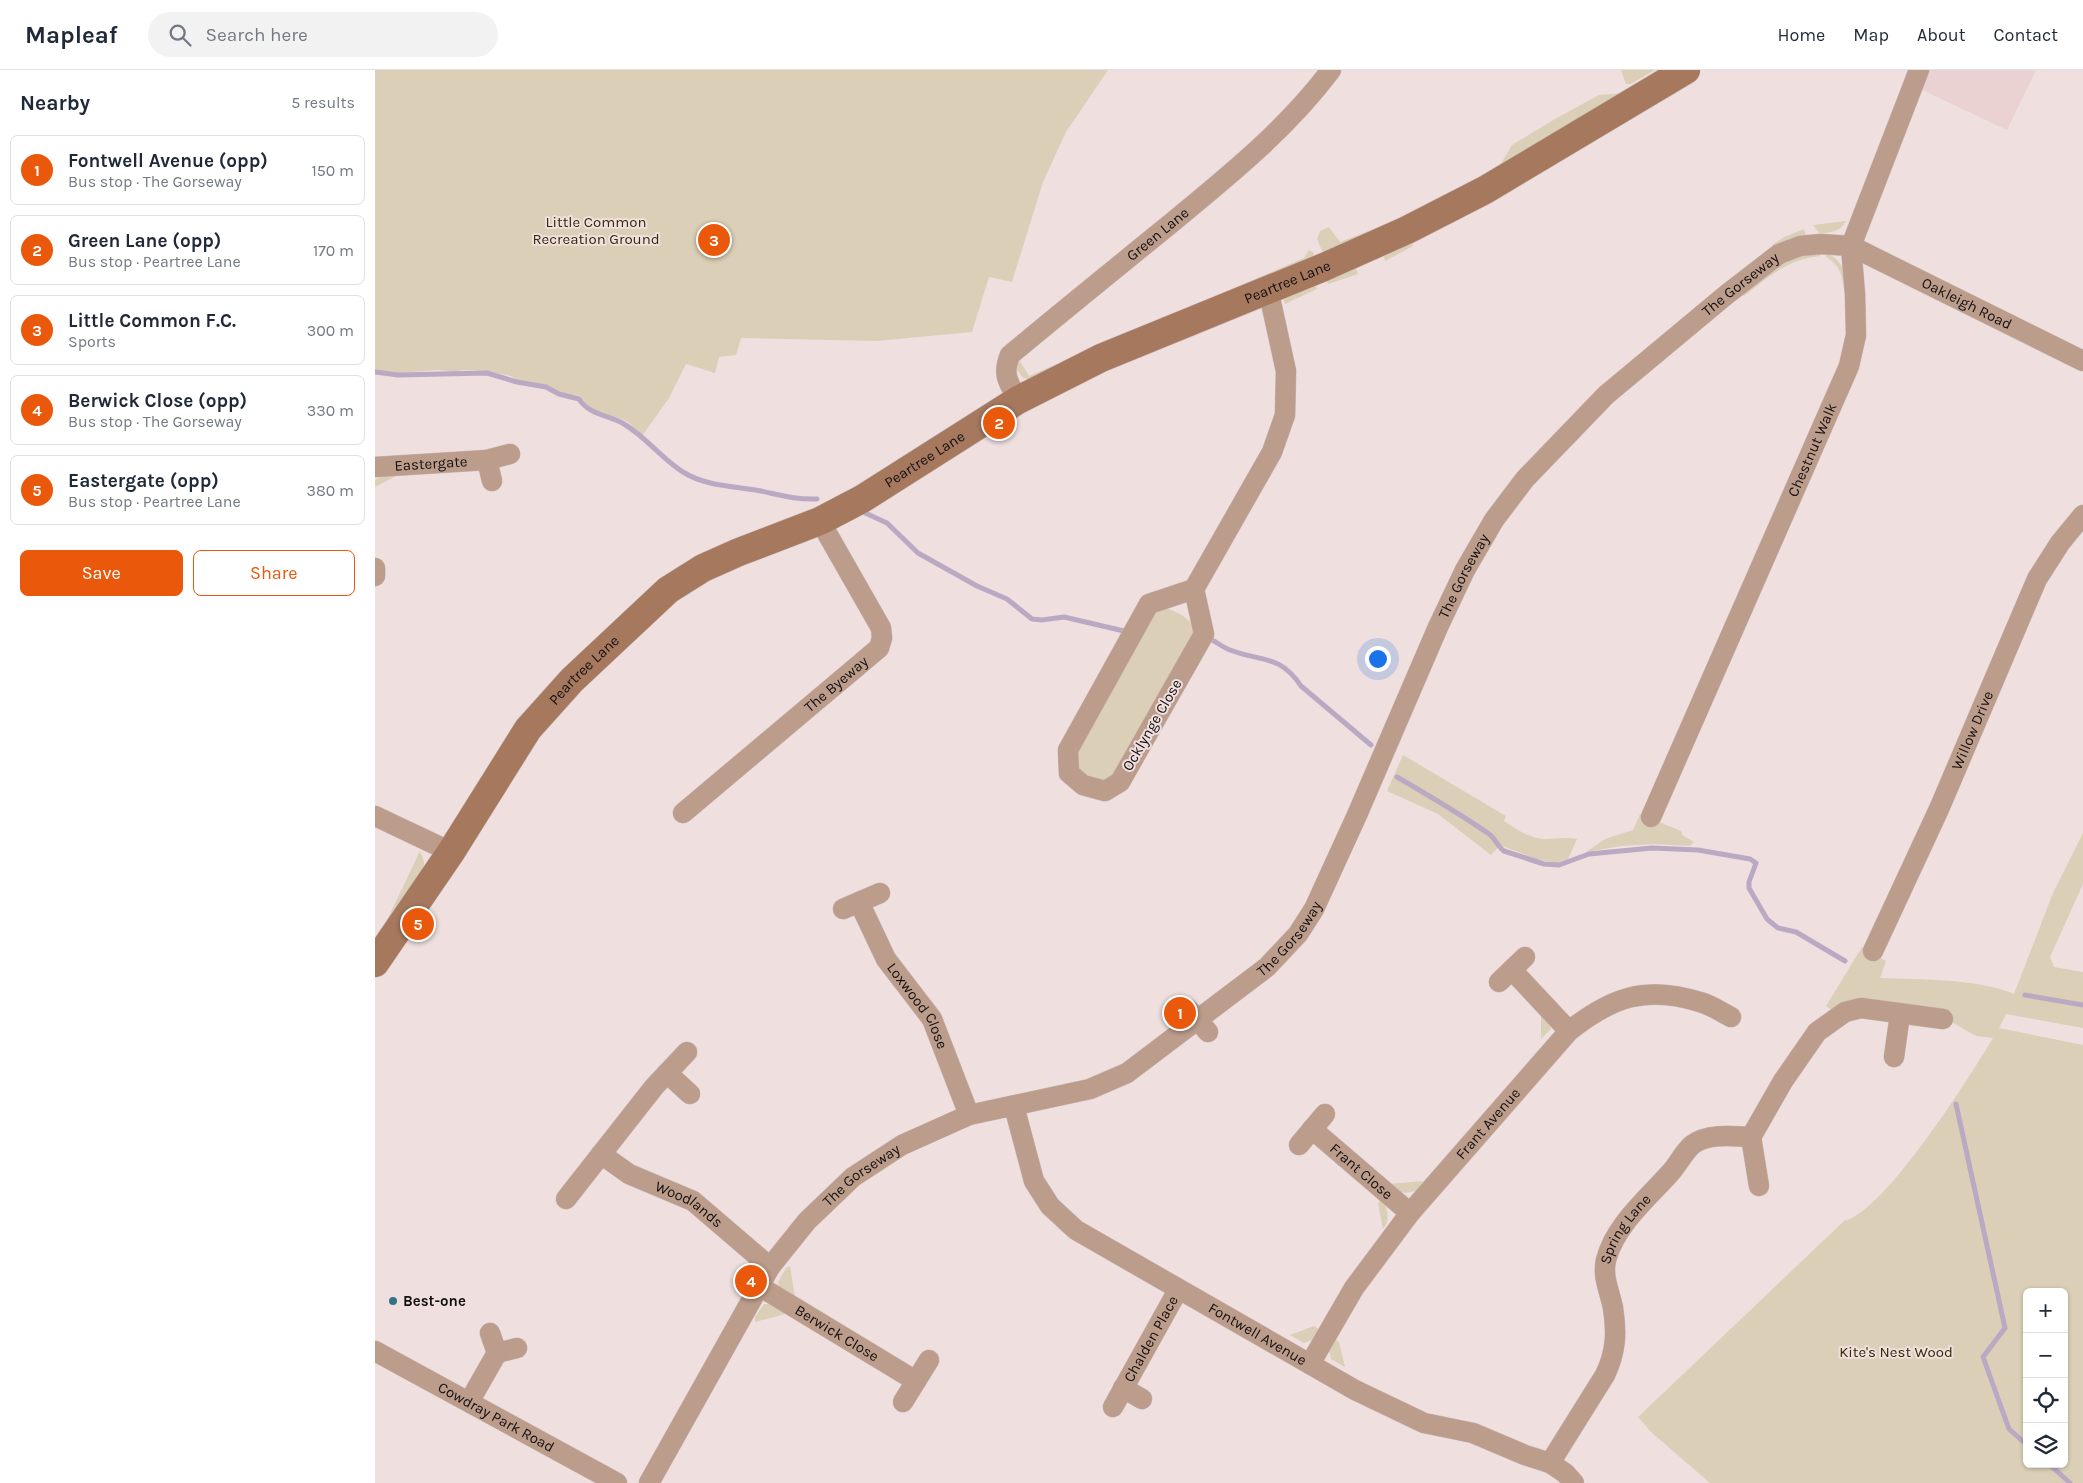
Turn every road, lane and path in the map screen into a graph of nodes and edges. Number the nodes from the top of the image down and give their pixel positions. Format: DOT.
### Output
graph roads {
  1 [pos="1331,70"];
  2 [pos="1686,70"];
  3 [pos="1919,70"];
  4 [pos="1851,246"];
  5 [pos="1268,289"];
  6 [pos="2083,361"];
  7 [pos="1017,400"];
  8 [pos="511,454"];
  9 [pos="487,460"];
  10 [pos="375,467"];
  11 [pos="492,481"];
  12 [pos="2083,515"];
  13 [pos="820,521"];
  14 [pos="375,568"];
  15 [pos="375,576"];
  16 [pos="1194,589"];
  17 [pos="683,812"];
  18 [pos="375,816"];
  19 [pos="1651,817"];
  20 [pos="451,852"];
  21 [pos="880,893"];
  22 [pos="1873,951"];
  23 [pos="375,963"];
  24 [pos="1512,970"];
  25 [pos="1900,1014"];
  26 [pos="1731,1017"];
  27 [pos="1943,1019"];
  28 [pos="1569,1031"];
  29 [pos="687,1052"];
  30 [pos="1894,1057"];
  31 [pos="667,1073"];
  32 [pos="690,1094"];
  33 [pos="1014,1106"];
  34 [pos="969,1115"];
  35 [pos="1751,1137"];
  36 [pos="1299,1145"];
  37 [pos="601,1154"];
  38 [pos="1759,1186"];
  39 [pos="566,1199"];
  40 [pos="1410,1213"];
  41 [pos="771,1267"];
  42 [pos="759,1286"];
  43 [pos="1178,1290"];
  44 [pos="490,1333"];
  45 [pos="517,1348"];
  46 [pos="375,1351"];
  47 [pos="497,1353"];
  48 [pos="929,1360"];
  49 [pos="1310,1364"];
  50 [pos="916,1381"];
  51 [pos="1123,1388"];
  52 [pos="1142,1398"];
  53 [pos="469,1402"];
  54 [pos="903,1402"];
  55 [pos="1113,1407"];
  56 [pos="1550,1463"];
  57 [pos="617,1483"];
  58 [pos="649,1483"];
  59 [pos="1574,1483"];
  1 -- 7 [label="street, Green Lane"];
  2 -- 5 [label="street, Peartree Lane"];
  3 -- 4 [label="street, Chestnut Walk"];
  4 -- 6 [label="street, Oakleigh Road"];
  4 -- 19 [label="street, Chestnut Walk"];
  4 -- 33 [label="street, The Gorseway"];
  5 -- 7 [label="street, Peartree Lane"];
  5 -- 16 [label="street"];
  7 -- 13 [label="street, Peartree Lane"];
  8 -- 9 [label="street, Eastergate"];
  9 -- 10 [label="street, Eastergate"];
  9 -- 11 [label="street, Eastergate"];
  12 -- 22 [label="street, Willow Drive"];
  13 -- 17 [label="street, The Byeway"];
  13 -- 20 [label="street, Peartree Lane"];
  14 -- 15 [label="street"];
  16 -- 16 [label="street, Ocklynge Close"];
  18 -- 20 [label="street"];
  20 -- 23 [label="street, Peartree Lane"];
  21 -- 34 [label="street, Loxwood Close"];
  24 -- 28 [label="street"];
  25 -- 27 [label="street"];
  25 -- 30 [label="street"];
  25 -- 35 [label="street"];
  26 -- 28 [label="street, Frant Avenue"];
  28 -- 40 [label="street, Frant Avenue"];
  29 -- 31 [label="street"];
  31 -- 32 [label="street"];
  31 -- 37 [label="street"];
  33 -- 34 [label="street, The Gorseway"];
  33 -- 43 [label="street, Fontwell Avenue"];
  34 -- 41 [label="street, The Gorseway"];
  35 -- 38 [label="street"];
  35 -- 56 [label="street, Spring Lane"];
  36 -- 40 [label="street, Frant Close"];
  37 -- 39 [label="street"];
  37 -- 41 [label="street, Woodlands"];
  40 -- 49 [label="street, Frant Avenue"];
  41 -- 42 [label="street, The Gorseway"];
  42 -- 50 [label="street, Berwick Close"];
  42 -- 58 [label="street, The Gorseway"];
  43 -- 49 [label="street, Fontwell Avenue"];
  43 -- 51 [label="street, Chalden Place"];
  44 -- 47 [label="street"];
  45 -- 47 [label="street"];
  46 -- 53 [label="street, Cowdray Park Road"];
  47 -- 53 [label="street"];
  48 -- 50 [label="street"];
  49 -- 56 [label="street, Fontwell Avenue"];
  50 -- 54 [label="street"];
  51 -- 52 [label="street, Chalden Place"];
  51 -- 55 [label="street, Chalden Place"];
  53 -- 57 [label="street, Cowdray Park Road"];
  56 -- 59 [label="street, Fontwell Avenue"];
}
